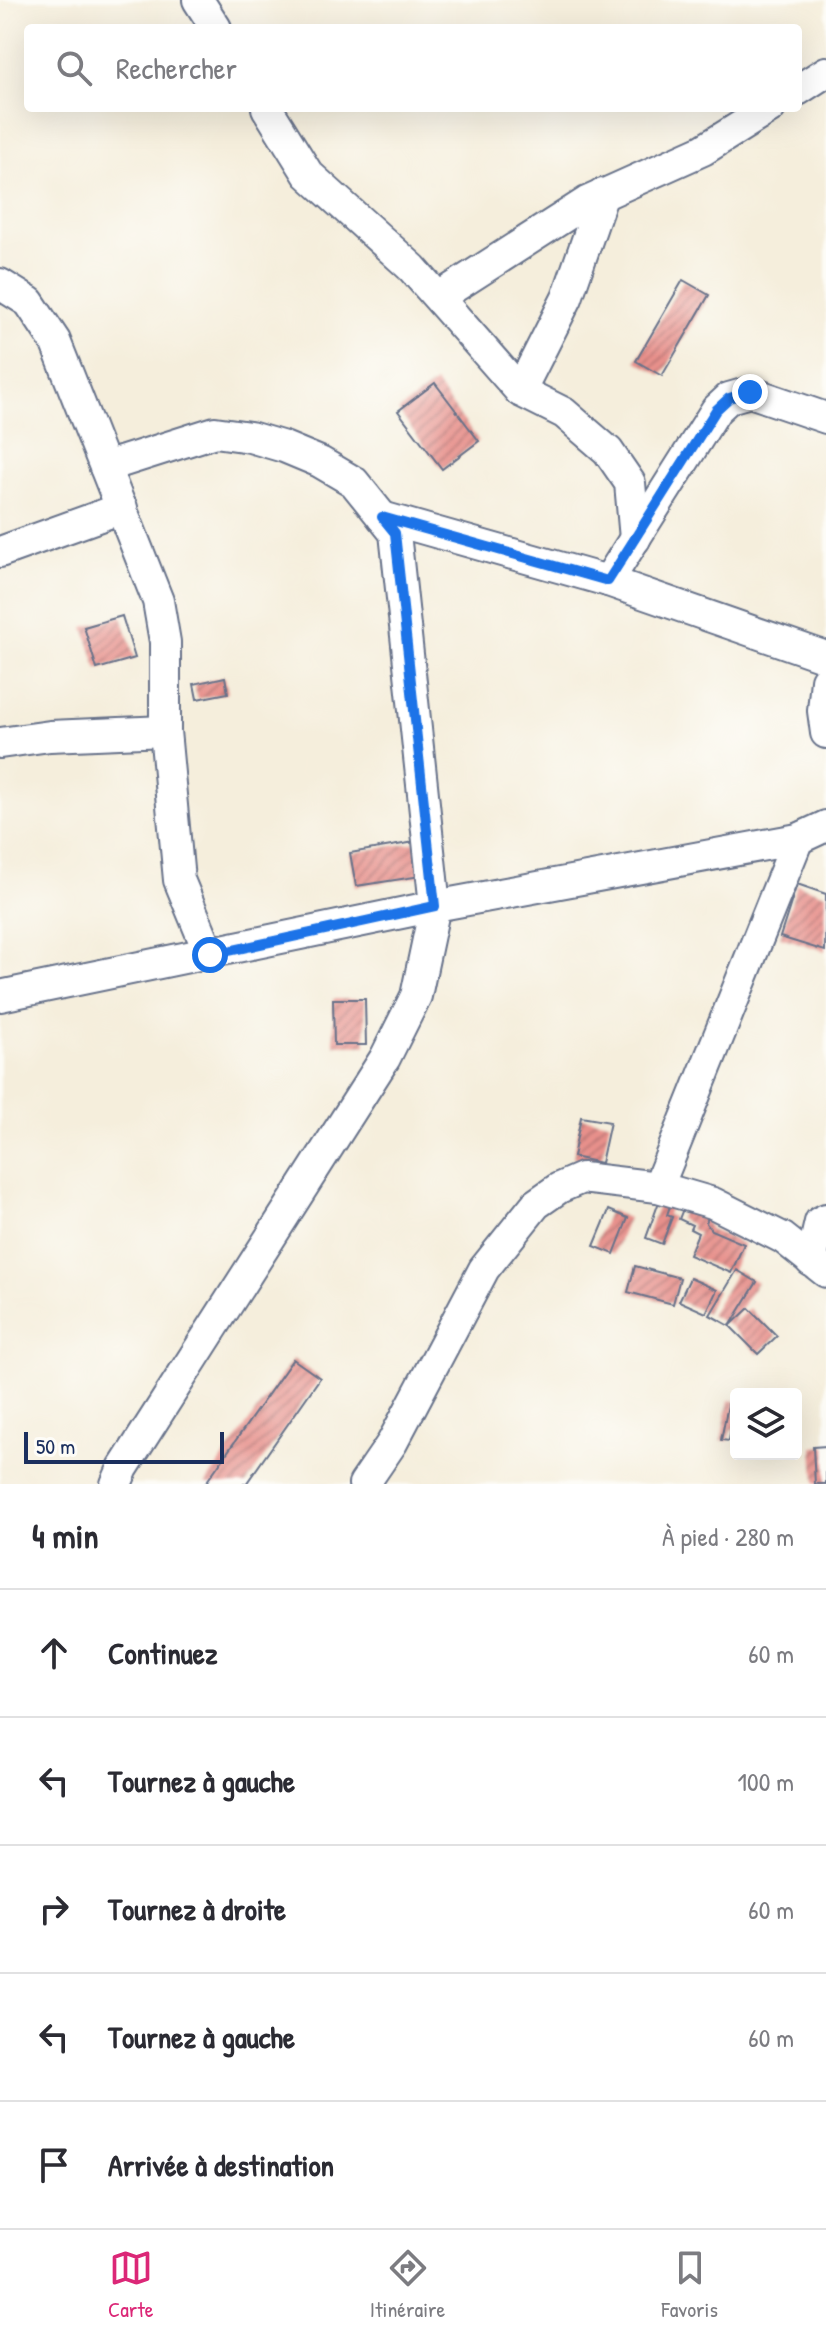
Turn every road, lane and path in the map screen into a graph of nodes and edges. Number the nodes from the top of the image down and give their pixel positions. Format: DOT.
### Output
graph roads {
  1 [pos="198,0"];
  2 [pos="213,24"];
  3 [pos="826,72"];
  4 [pos="802,87"];
  5 [pos="269,112"];
  6 [pos="764,112"];
  7 [pos="603,194"];
  8 [pos="0,284"];
  9 [pos="439,297"];
  10 [pos="520,391"];
  11 [pos="826,418"];
  12 [pos="105,467"];
  13 [pos="122,508"];
  14 [pos="382,517"];
  15 [pos="635,539"];
  16 [pos="0,552"];
  17 [pos="608,581"];
  18 [pos="826,657"];
  19 [pos="826,680"];
  20 [pos="165,731"];
  21 [pos="826,733"];
  22 [pos="0,743"];
  23 [pos="826,826"];
  24 [pos="798,839"];
  25 [pos="435,906"];
  26 [pos="210,955"];
  27 [pos="0,996"];
  28 [pos="658,1187"];
  29 [pos="826,1219"];
  30 [pos="819,1266"];
  31 [pos="116,1484"];
  32 [pos="364,1484"];
  1 -- 2 [label="street"];
  3 -- 4 [label="street"];
  5 -- 9 [label="street"];
  6 -- 7 [label="street"];
  7 -- 9 [label="street"];
  7 -- 10 [label="street"];
  8 -- 12 [label="street"];
  9 -- 10 [label="street"];
  10 -- 15 [label="street"];
  11 -- 15 [label="street"];
  12 -- 13 [label="street"];
  12 -- 14 [label="street"];
  13 -- 16 [label="street"];
  13 -- 20 [label="street"];
  14 -- 17 [label="street"];
  14 -- 25 [label="street"];
  15 -- 17 [label="street"];
  17 -- 18 [label="street"];
  19 -- 21 [label="street"];
  20 -- 22 [label="street"];
  20 -- 26 [label="street"];
  23 -- 24 [label="street"];
  24 -- 25 [label="street"];
  24 -- 28 [label="street"];
  25 -- 26 [label="street"];
  25 -- 31 [label="street"];
  26 -- 27 [label="street"];
  28 -- 30 [label="street"];
  28 -- 32 [label="street"];
  29 -- 30 [label="street"];
}
